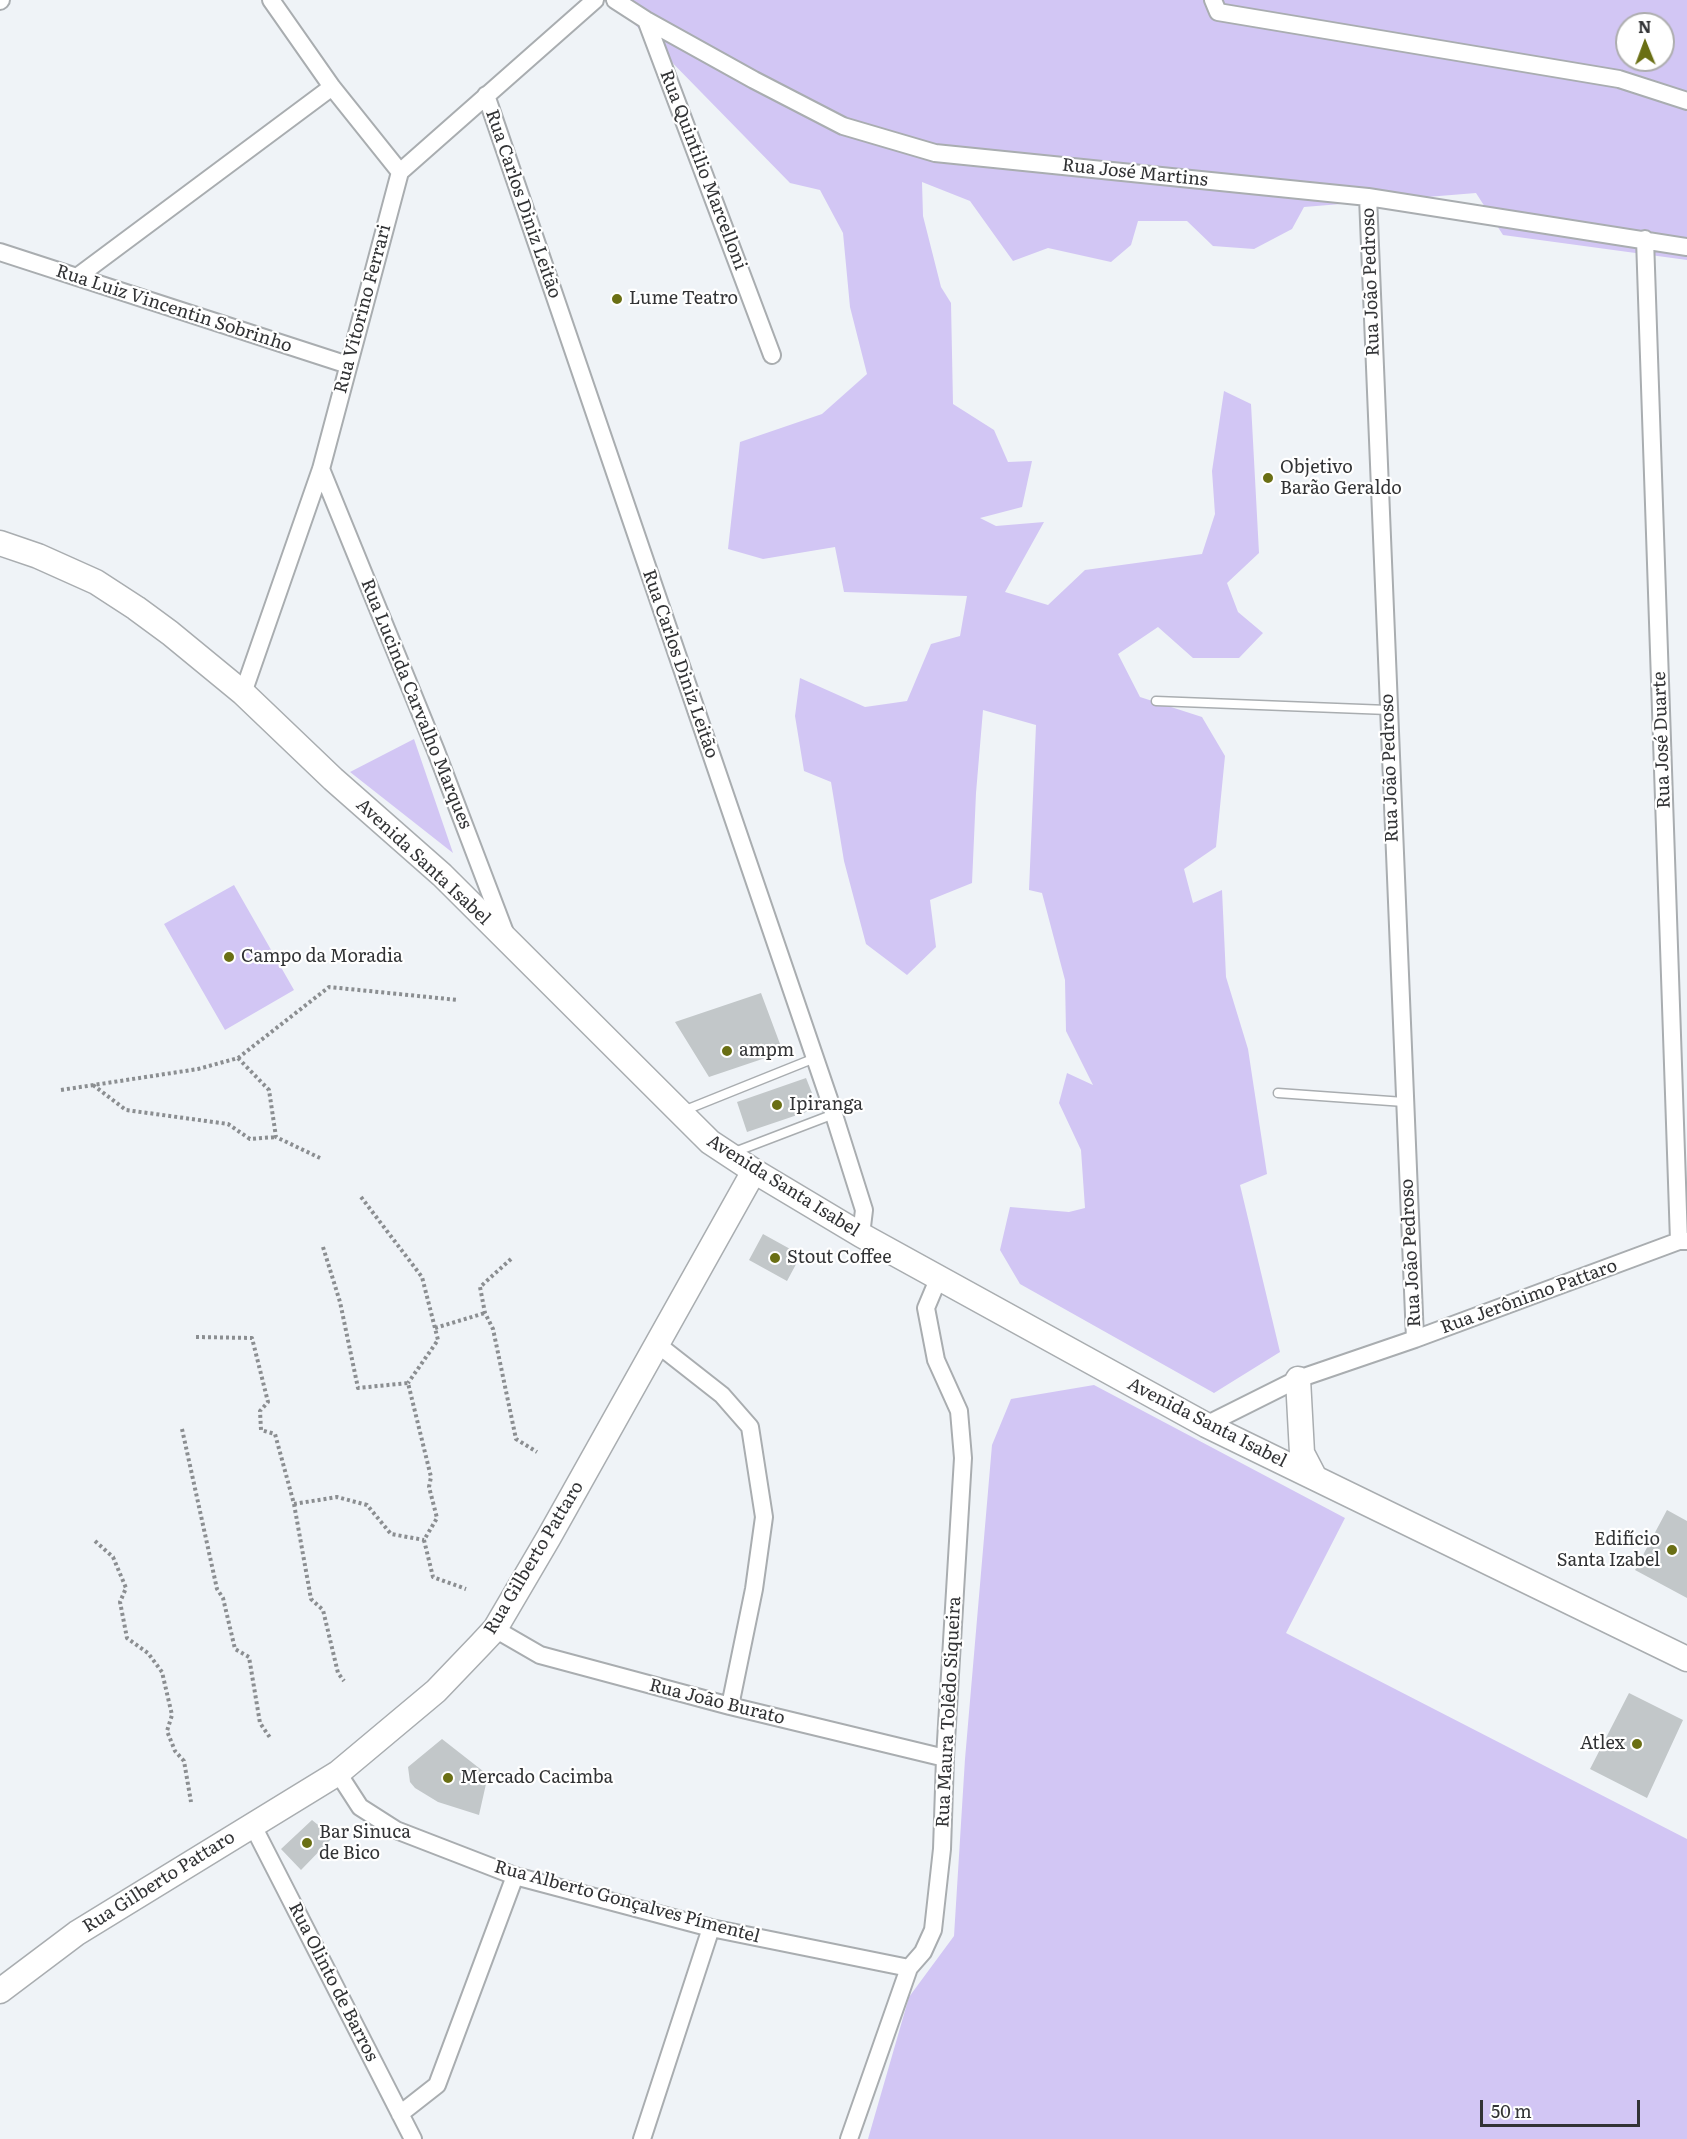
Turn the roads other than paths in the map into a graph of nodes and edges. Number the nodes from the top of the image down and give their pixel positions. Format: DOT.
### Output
graph roads {
  1 [pos="271,0"];
  2 [pos="595,0"];
  3 [pos="615,0"];
  4 [pos="1213,0"];
  5 [pos="646,20"];
  6 [pos="332,87"];
  7 [pos="486,95"];
  8 [pos="1687,101"];
  9 [pos="400,172"];
  10 [pos="1368,197"];
  11 [pos="1645,239"];
  12 [pos="1687,247"];
  13 [pos="0,252"];
  14 [pos="77,277"];
  15 [pos="772,355"];
  16 [pos="348,365"];
  17 [pos="321,469"];
  18 [pos="0,543"];
  19 [pos="243,693"];
  20 [pos="1156,701"];
  21 [pos="1388,710"];
  22 [pos="509,941"];
  23 [pos="815,1058"];
  24 [pos="1278,1093"];
  25 [pos="1404,1102"];
  26 [pos="680,1112"];
  27 [pos="834,1114"];
  28 [pos="729,1154"];
  29 [pos="754,1171"];
  30 [pos="861,1235"];
  31 [pos="1683,1241"];
  32 [pos="939,1276"];
  33 [pos="1415,1339"];
  34 [pos="657,1344"];
  35 [pos="1298,1379"];
  36 [pos="1206,1425"];
  37 [pos="1315,1478"];
  38 [pos="495,1629"];
  39 [pos="1687,1659"];
  40 [pos="730,1706"];
  41 [pos="945,1758"];
  42 [pos="338,1773"];
  43 [pos="252,1824"];
  44 [pos="515,1876"];
  45 [pos="711,1928"];
  46 [pos="909,1968"];
  47 [pos="0,1991"];
  48 [pos="400,2114"];
  49 [pos="413,2139"];
  50 [pos="642,2139"];
  51 [pos="849,2139"];
  1 -- 6 [label="street"];
  2 -- 7 [label="street"];
  3 -- 5 [label="street, Rua José Martins"];
  4 -- 8 [label="street"];
  5 -- 10 [label="street, Rua José Martins"];
  5 -- 15 [label="street, Rua Quintilio Marcelloni"];
  6 -- 9 [label="street"];
  6 -- 14 [label="street"];
  7 -- 9 [label="street"];
  7 -- 23 [label="street, Rua Carlos Diniz Leitão"];
  9 -- 16 [label="street, Rua Vitorino Ferrari"];
  10 -- 11 [label="street, Rua José Martins"];
  10 -- 21 [label="street, Rua João Pedroso"];
  11 -- 12 [label="street, Rua José Martins"];
  11 -- 31 [label="street, Rua José Duarte"];
  13 -- 14 [label="street, Rua Luiz Vincentin Sobrinho"];
  14 -- 16 [label="street, Rua Luiz Vincentin Sobrinho"];
  16 -- 17 [label="street, Rua Vitorino Ferrari"];
  17 -- 19 [label="street, Rua Vitorino Ferrari"];
  17 -- 22 [label="street, Rua Lucinda Carvalho Marques"];
  18 -- 19 [label="main road, Avenida Santa Isabel"];
  19 -- 22 [label="main road, Avenida Santa Isabel"];
  20 -- 21 [label="lane"];
  21 -- 25 [label="street, Rua João Pedroso"];
  22 -- 26 [label="main road, Avenida Santa Isabel"];
  23 -- 26 [label="lane"];
  23 -- 27 [label="street, Rua Carlos Diniz Leitão"];
  24 -- 25 [label="lane"];
  25 -- 33 [label="street, Rua João Pedroso"];
  26 -- 28 [label="main road, Avenida Santa Isabel"];
  27 -- 28 [label="lane"];
  27 -- 30 [label="street, Rua Carlos Diniz Leitão"];
  28 -- 29 [label="main road, Avenida Santa Isabel"];
  29 -- 30 [label="main road, Avenida Santa Isabel"];
  29 -- 34 [label="main road, Rua Gilberto Pattaro"];
  30 -- 32 [label="main road, Avenida Santa Isabel"];
  31 -- 33 [label="street, Rua Jerônimo Pattaro"];
  32 -- 36 [label="main road, Avenida Santa Isabel"];
  32 -- 41 [label="street, Rua Maura Tolêdo Siqueira"];
  33 -- 35 [label="street, Rua Jerônimo Pattaro"];
  34 -- 38 [label="main road, Rua Gilberto Pattaro"];
  34 -- 40 [label="street"];
  35 -- 36 [label="street, Rua Jerônimo Pattaro"];
  35 -- 37 [label="main road"];
  36 -- 37 [label="main road, Avenida Santa Isabel"];
  37 -- 39 [label="main road, Avenida Santa Isabel"];
  38 -- 40 [label="street, Rua João Burato"];
  38 -- 42 [label="main road, Rua Gilberto Pattaro"];
  40 -- 41 [label="street, Rua João Burato"];
  41 -- 46 [label="street, Rua Maura Tolêdo Siqueira"];
  42 -- 43 [label="main road, Rua Gilberto Pattaro"];
  42 -- 44 [label="street, Rua Alberto Gonçalves Pímentel"];
  43 -- 47 [label="main road, Rua Gilberto Pattaro"];
  43 -- 48 [label="street, Rua Olinto de Barros"];
  44 -- 45 [label="street, Rua Alberto Gonçalves Pímentel"];
  44 -- 48 [label="street"];
  45 -- 46 [label="street, Rua Alberto Gonçalves Pímentel"];
  45 -- 50 [label="street"];
  46 -- 51 [label="street, Rua Maura Tolêdo Siqueira"];
  48 -- 49 [label="street, Rua Olinto de Barros"];
}
